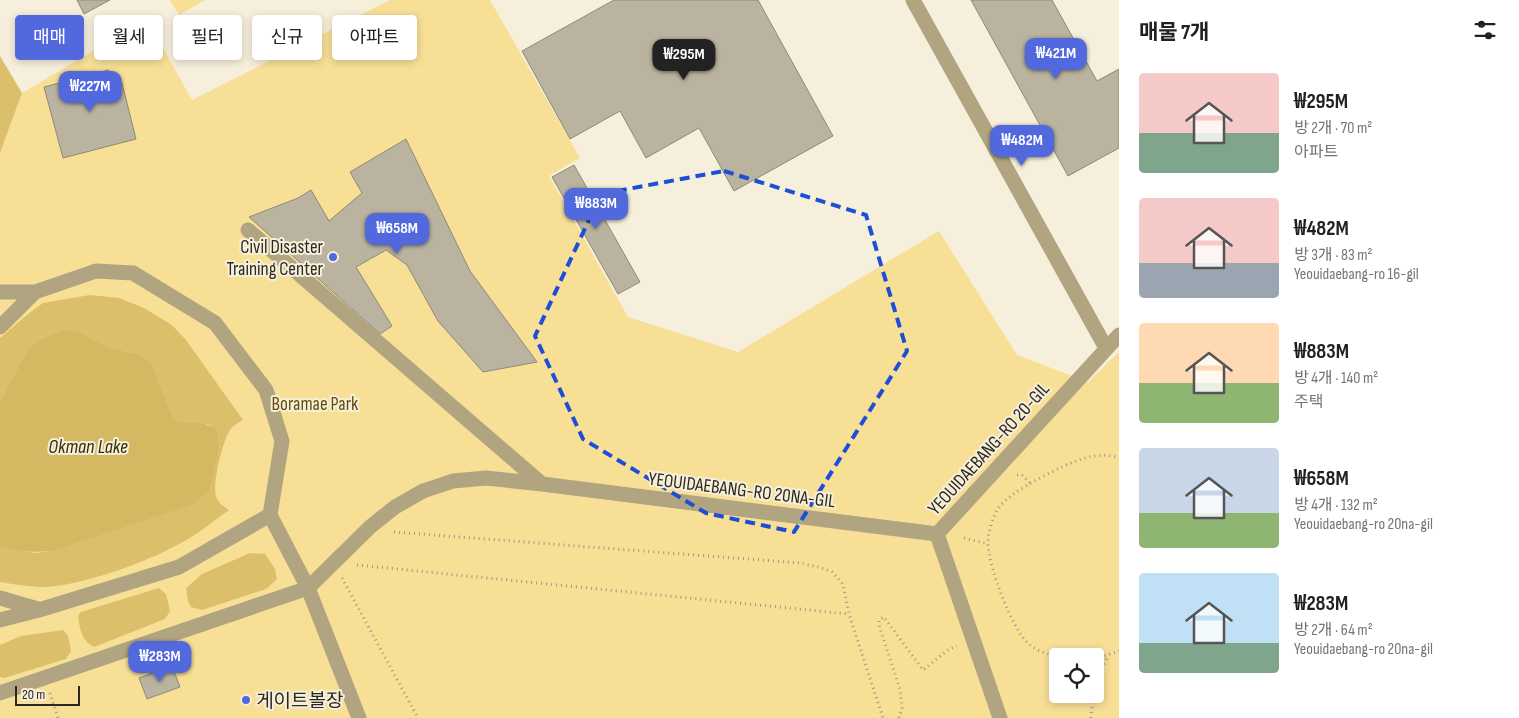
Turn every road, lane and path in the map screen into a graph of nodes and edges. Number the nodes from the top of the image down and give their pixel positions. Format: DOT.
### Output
graph roads {
  1 [pos="913,0"];
  2 [pos="248,230"];
  3 [pos="0,292"];
  4 [pos="35,292"];
  5 [pos="0,327"];
  6 [pos="1119,335"];
  7 [pos="1106,348"];
  8 [pos="1119,458"];
  9 [pos="1012,474"];
  10 [pos="1030,483"];
  11 [pos="542,484"];
  12 [pos="270,515"];
  13 [pos="368,530"];
  14 [pos="937,534"];
  15 [pos="964,538"];
  16 [pos="988,544"];
  17 [pos="334,562"];
  18 [pos="308,588"];
  19 [pos="0,598"];
  20 [pos="39,610"];
  21 [pos="849,614"];
  22 [pos="0,620"];
  23 [pos="974,640"];
  24 [pos="1119,651"];
  25 [pos="1049,653"];
  26 [pos="1108,656"];
  27 [pos="1104,657"];
  28 [pos="1104,664"];
  29 [pos="45,679"];
  30 [pos="0,693"];
  31 [pos="1092,703"];
  32 [pos="58,718"];
  33 [pos="359,718"];
  34 [pos="418,718"];
  35 [pos="883,718"];
  36 [pos="898,718"];
  37 [pos="1000,718"];
  38 [pos="1090,718"];
  1 -- 7 [label="street"];
  2 -- 11 [label="street"];
  3 -- 4 [label="street"];
  4 -- 5 [label="street"];
  4 -- 12 [label="street"];
  6 -- 7 [label="street, YEOUIDAEBANG-RO 20-GIL"];
  7 -- 14 [label="street, YEOUIDAEBANG-RO 20-GIL"];
  8 -- 10 [label="path"];
  9 -- 10 [label="path"];
  10 -- 16 [label="path"];
  11 -- 13 [label="street, YEOUIDAEBANG-RO 20NA-GIL"];
  11 -- 14 [label="street, YEOUIDAEBANG-RO 20NA-GIL"];
  12 -- 18 [label="street"];
  12 -- 20 [label="street"];
  13 -- 17 [label="street, YEOUIDAEBANG-RO 20NA-GIL"];
  13 -- 21 [label="path"];
  14 -- 23 [label="street, YEOUIDAEBANG-RO 20-GIL"];
  15 -- 16 [label="path"];
  16 -- 25 [label="path"];
  17 -- 18 [label="street, YEOUIDAEBANG-RO 20NA-GIL"];
  17 -- 21 [label="path"];
  17 -- 34 [label="path"];
  18 -- 29 [label="street, YEOUIDAEBANG-RO 20NA-GIL"];
  18 -- 33 [label="street"];
  19 -- 20 [label="street"];
  20 -- 22 [label="street"];
  21 -- 35 [label="path"];
  23 -- 36 [label="path"];
  23 -- 37 [label="street, YEOUIDAEBANG-RO 20-GIL"];
  24 -- 26 [label="path"];
  26 -- 27 [label="path"];
  26 -- 28 [label="path"];
  29 -- 30 [label="street, YEOUIDAEBANG-RO 20NA-GIL"];
  29 -- 32 [label="path"];
  31 -- 38 [label="path"];
}
